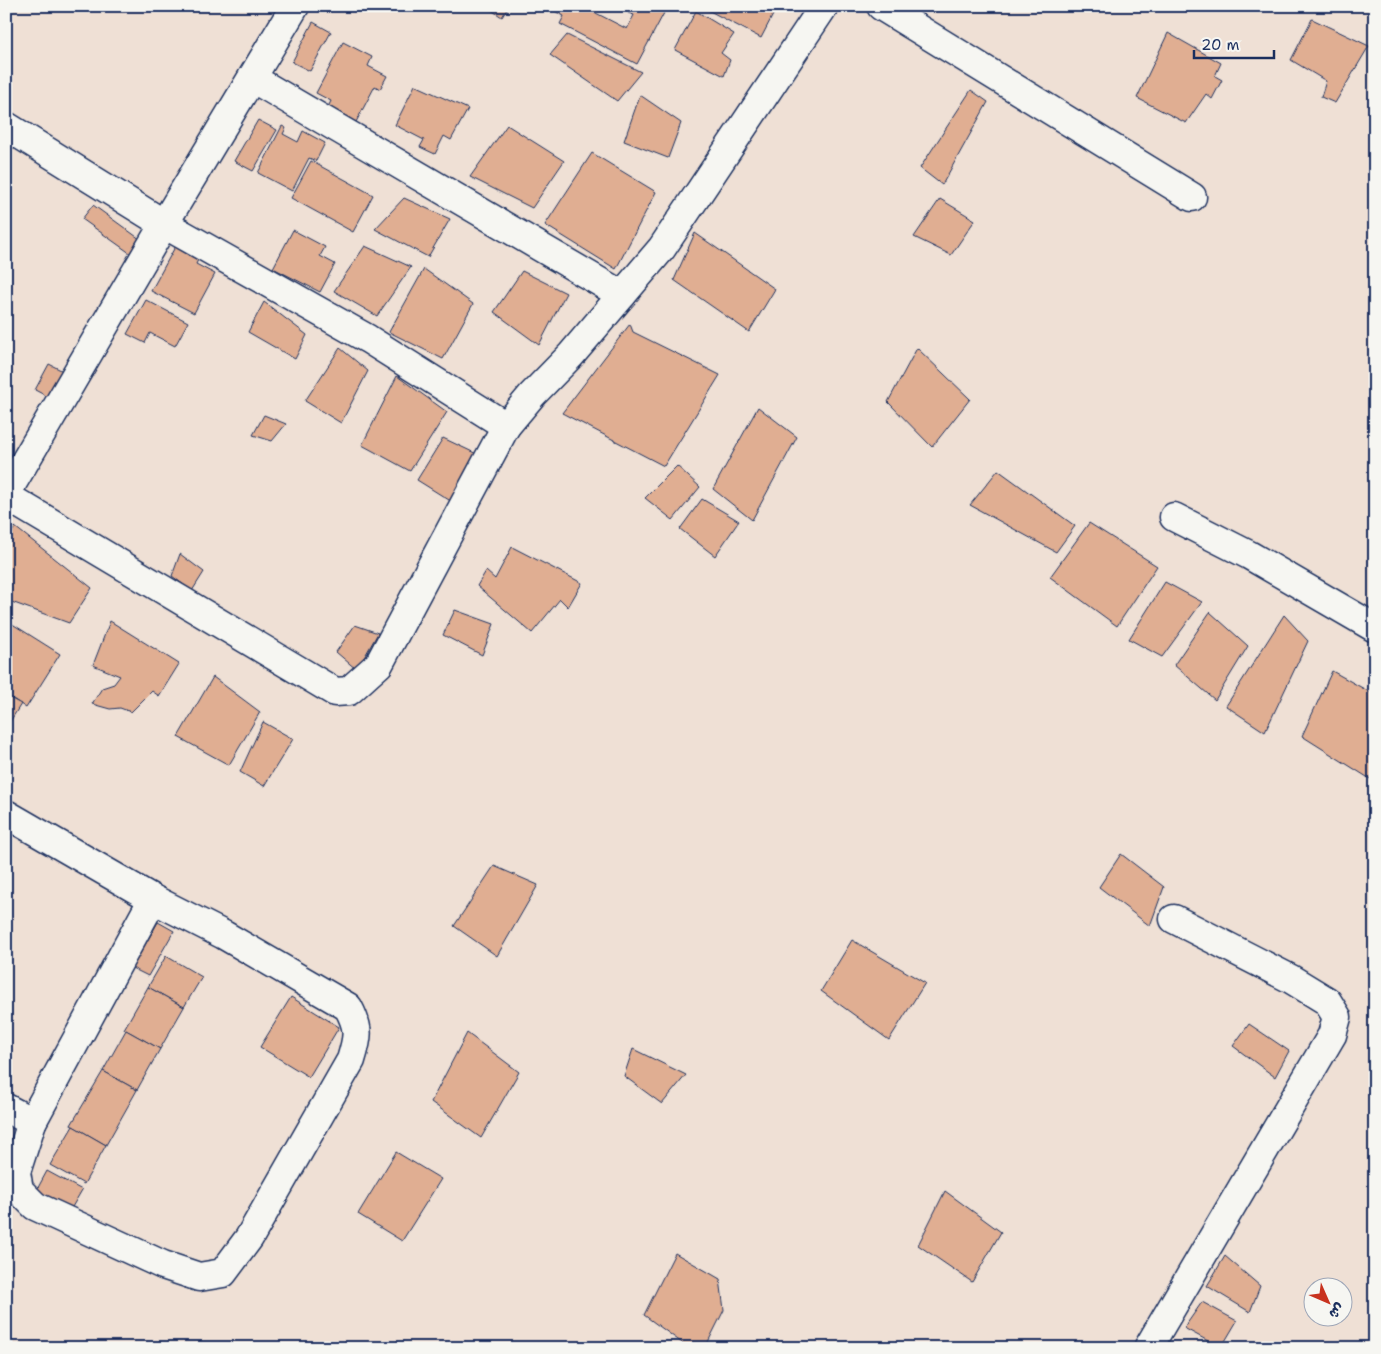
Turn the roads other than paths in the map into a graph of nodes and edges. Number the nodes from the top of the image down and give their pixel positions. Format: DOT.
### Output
graph roads {
  1 [pos="295,6"];
  2 [pos="824,6"];
  3 [pos="881,6"];
  4 [pos="252,78"];
  5 [pos="6,126"];
  6 [pos="1192,197"];
  7 [pos="164,224"];
  8 [pos="622,295"];
  9 [pos="506,426"];
  10 [pos="6,495"];
  11 [pos="1174,517"];
  12 [pos="1375,628"];
  13 [pos="6,814"];
  14 [pos="153,899"];
  15 [pos="1174,919"];
  16 [pos="6,1108"];
  17 [pos="32,1122"];
  18 [pos="1148,1348"];
  1 -- 4 [label="street"];
  2 -- 8 [label="street"];
  3 -- 6 [label="street"];
  4 -- 7 [label="street"];
  4 -- 8 [label="street"];
  5 -- 7 [label="street"];
  7 -- 9 [label="street"];
  7 -- 10 [label="street"];
  8 -- 9 [label="street"];
  9 -- 10 [label="street"];
  11 -- 12 [label="street"];
  13 -- 14 [label="street"];
  14 -- 17 [label="street"];
  14 -- 17 [label="street"];
  15 -- 18 [label="street"];
  16 -- 17 [label="street"];
}
